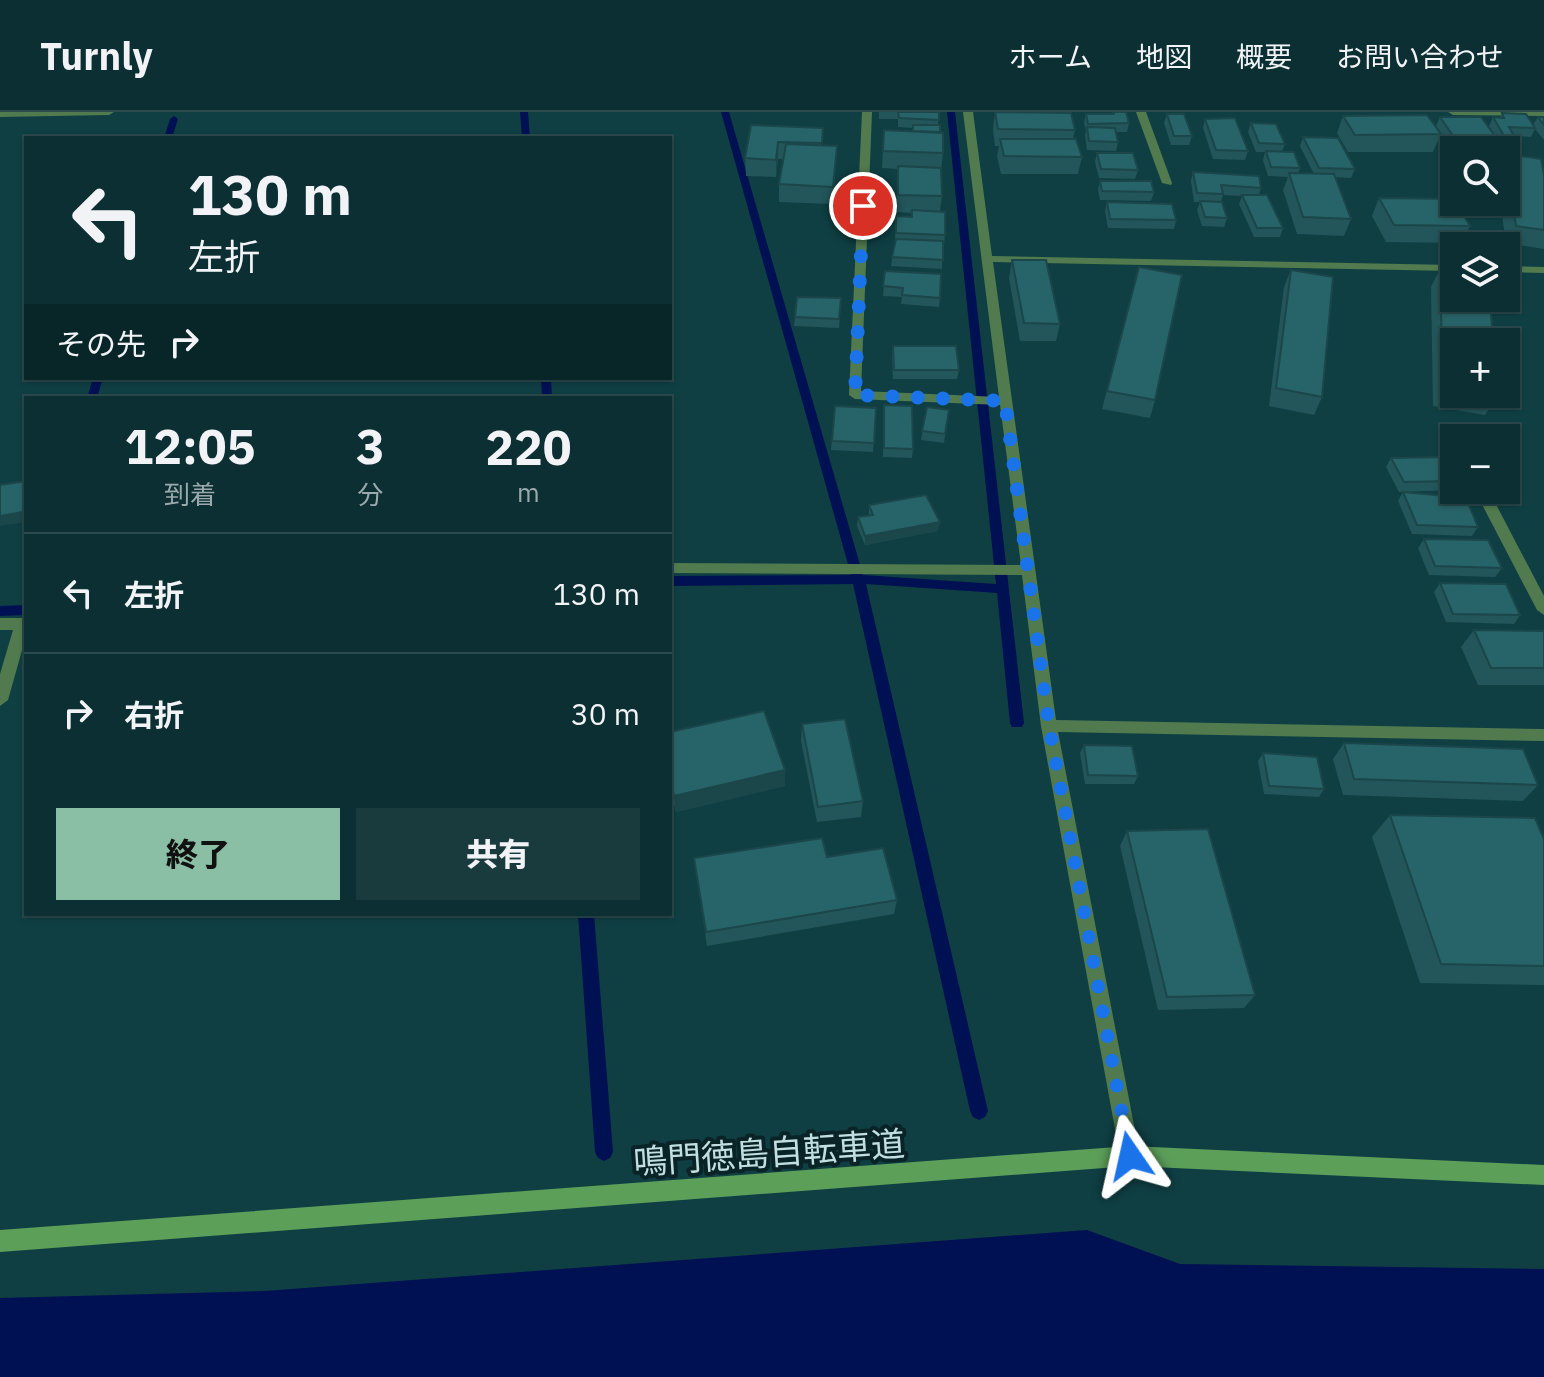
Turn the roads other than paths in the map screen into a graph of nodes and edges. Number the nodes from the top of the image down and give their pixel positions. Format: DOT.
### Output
graph roads {
  1 [pos="109,112"];
  2 [pos="867,112"];
  3 [pos="968,112"];
  4 [pos="1141,112"];
  5 [pos="1453,112"];
  6 [pos="1544,113"];
  7 [pos="0,114"];
  8 [pos="1167,183"];
  9 [pos="986,259"];
  10 [pos="1440,268"];
  11 [pos="1520,269"];
  12 [pos="1544,270"];
  13 [pos="1005,401"];
  14 [pos="1489,504"];
  15 [pos="672,568"];
  16 [pos="1027,570"];
  17 [pos="1544,610"];
  18 [pos="0,624"];
  19 [pos="24,624"];
  20 [pos="0,700"];
  21 [pos="1049,726"];
  22 [pos="1544,735"];
  23 [pos="1130,1156"];
  24 [pos="1544,1175"];
  25 [pos="0,1241"];
  1 -- 7 [label="street"];
  2 -- 13 [label="street"];
  3 -- 9 [label="street"];
  4 -- 8 [label="street"];
  5 -- 6 [label="street"];
  9 -- 10 [label="street"];
  9 -- 13 [label="street"];
  11 -- 12 [label="street"];
  13 -- 16 [label="street"];
  14 -- 17 [label="street"];
  15 -- 16 [label="street"];
  16 -- 21 [label="street"];
  18 -- 19 [label="street"];
  19 -- 20 [label="street"];
  21 -- 22 [label="street"];
  21 -- 23 [label="street"];
  23 -- 24 [label="main road, 鳴門徳島自転車道"];
  23 -- 25 [label="main road, 鳴門徳島自転車道"];
}
